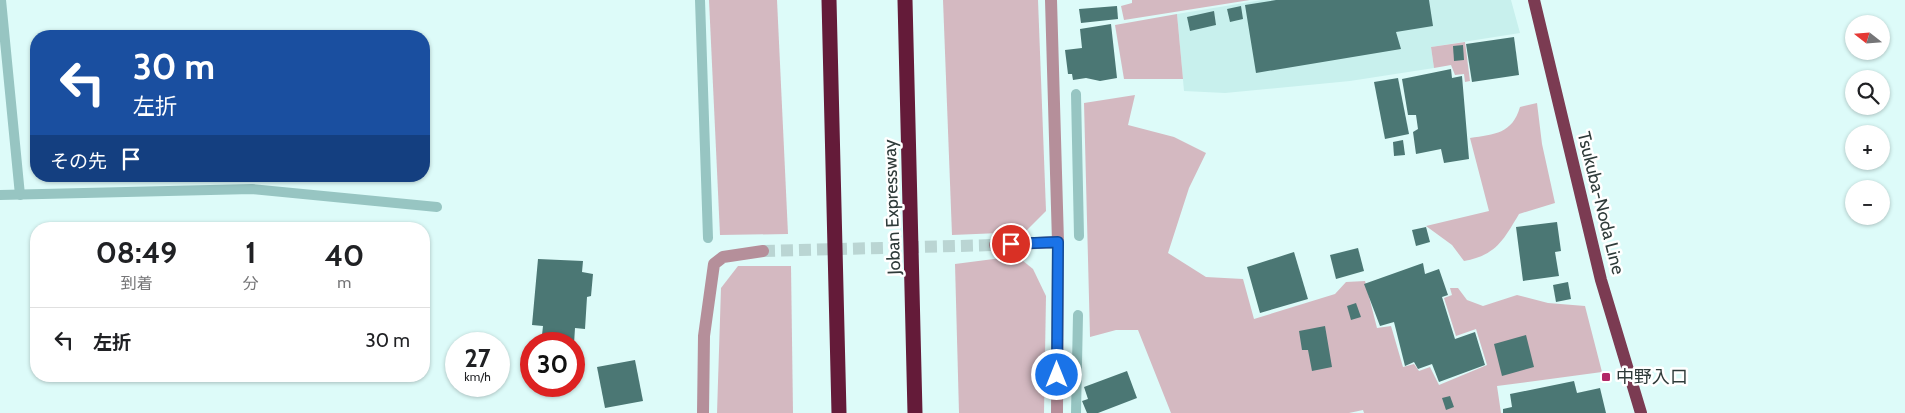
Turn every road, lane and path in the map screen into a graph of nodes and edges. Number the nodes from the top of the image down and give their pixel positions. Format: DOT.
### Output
graph roads {
  1 [pos="829,0"];
  2 [pos="905,0"];
  3 [pos="1051,0"];
  4 [pos="1534,0"];
  5 [pos="1058,242"];
  6 [pos="995,245"];
  7 [pos="763,251"];
  8 [pos="704,413"];
  9 [pos="839,413"];
  10 [pos="915,413"];
  11 [pos="1057,413"];
  12 [pos="1641,413"];
  1 -- 9 [label="highway"];
  2 -- 10 [label="highway, Joban Expressway"];
  3 -- 5 [label="street"];
  4 -- 12 [label="main road, Tsukuba-Noda Line"];
  5 -- 6 [label="street"];
  5 -- 11 [label="street"];
  7 -- 8 [label="street"];
}
